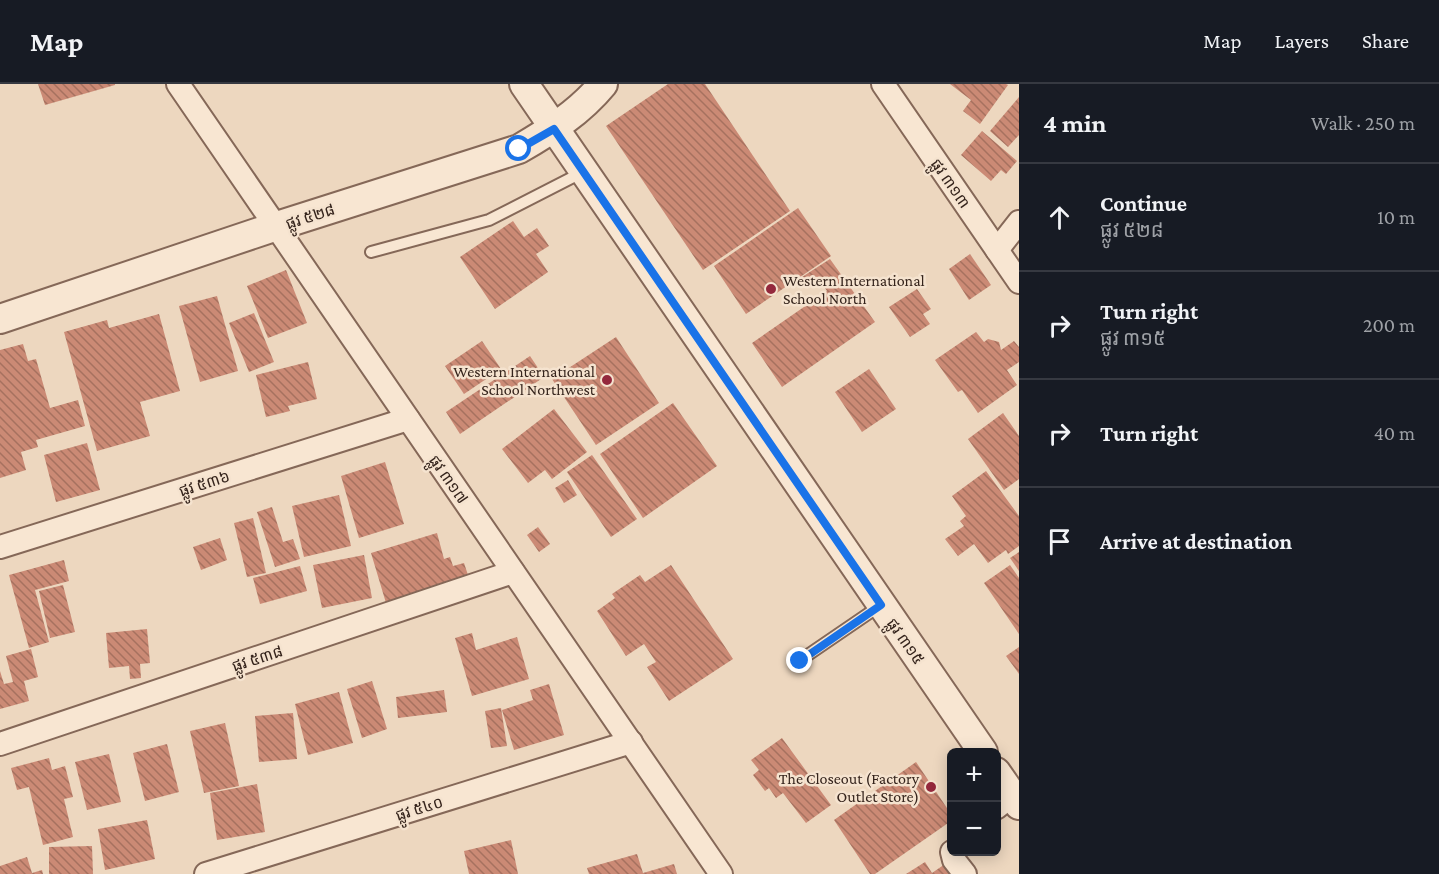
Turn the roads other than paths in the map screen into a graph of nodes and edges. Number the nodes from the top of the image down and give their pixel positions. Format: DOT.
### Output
graph roads {
  1 [pos="178,84"];
  2 [pos="524,84"];
  3 [pos="603,84"];
  4 [pos="887,86"];
  5 [pos="554,129"];
  6 [pos="584,172"];
  7 [pos="1019,222"];
  8 [pos="277,226"];
  9 [pos="997,250"];
  10 [pos="371,252"];
  11 [pos="1019,282"];
  12 [pos="0,319"];
  13 [pos="408,418"];
  14 [pos="0,547"];
  15 [pos="513,572"];
  16 [pos="881,605"];
  17 [pos="800,661"];
  18 [pos="631,742"];
  19 [pos="0,744"];
  20 [pos="980,748"];
  21 [pos="953,856"];
  22 [pos="206,874"];
  23 [pos="721,874"];
  24 [pos="965,874"];
  1 -- 8 [label="street, ផ្លូវ ៣១៧"];
  2 -- 5 [label="street, ផ្លូវ ៣១៥"];
  3 -- 5 [label="street, ផ្លូវ ៥២៨"];
  4 -- 9 [label="street, ផ្លូវ ៣១៣"];
  5 -- 6 [label="street, ផ្លូវ ៣១៥"];
  5 -- 8 [label="street, ផ្លូវ ៥២៨"];
  6 -- 10 [label="lane"];
  6 -- 16 [label="street, ផ្លូវ ៣១៥"];
  7 -- 9 [label="street"];
  8 -- 12 [label="street, ផ្លូវ ៥២៨"];
  8 -- 13 [label="street, ផ្លូវ ៣១៧"];
  9 -- 11 [label="street, ផ្លូវ ៣១៣"];
  13 -- 14 [label="street, ផ្លូវ ៥៣៦"];
  13 -- 15 [label="street, ផ្លូវ ៣១៧"];
  15 -- 18 [label="street, ផ្លូវ ៣១៧"];
  15 -- 19 [label="street, ផ្លូវ ៥៣៨"];
  16 -- 17 [label="lane"];
  16 -- 20 [label="street, ផ្លូវ ៣១៥"];
  18 -- 22 [label="street, ផ្លូវ ៥៤០"];
  18 -- 23 [label="street, ផ្លូវ ៣១៧"];
  21 -- 24 [label="street"];
}
